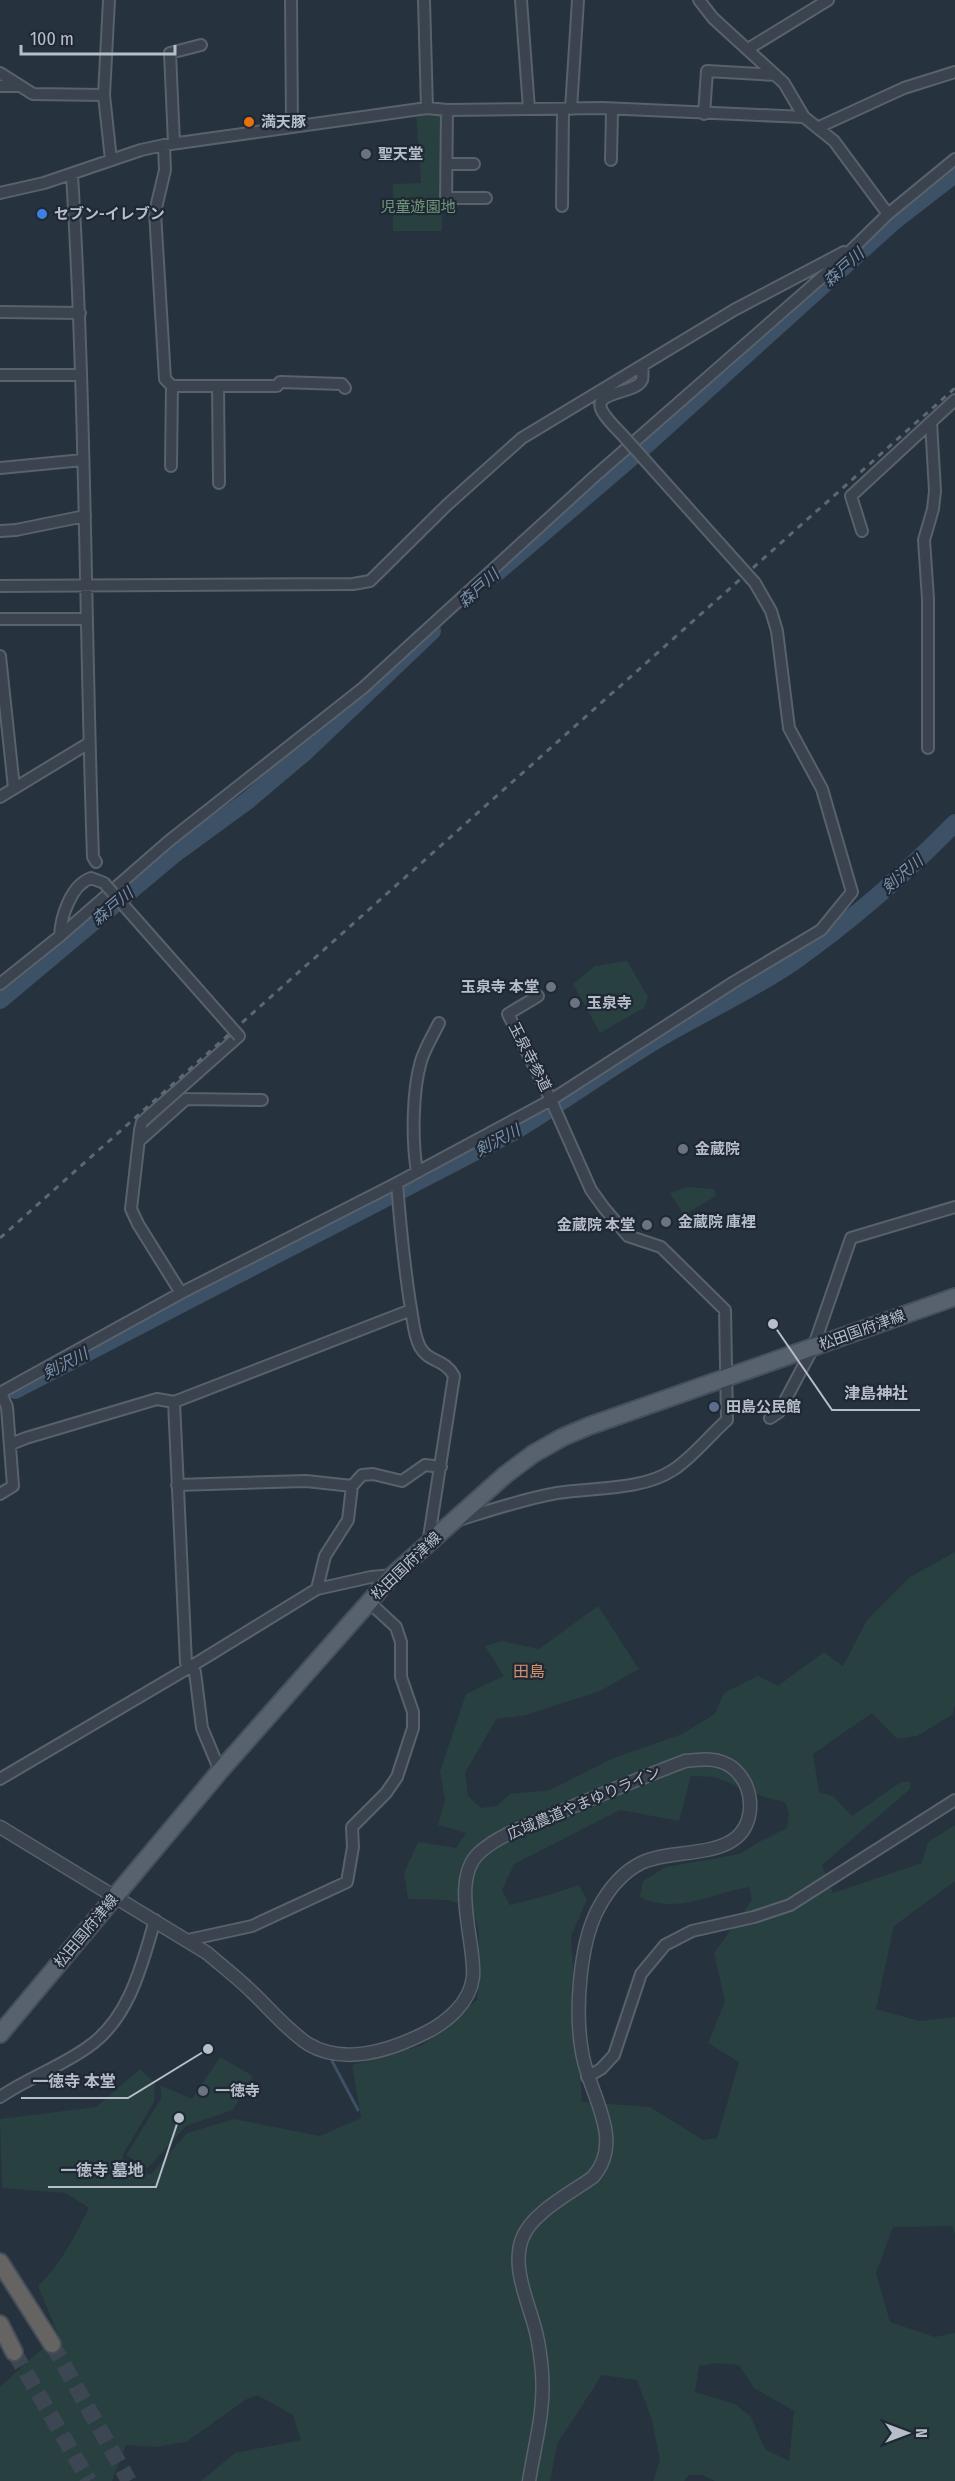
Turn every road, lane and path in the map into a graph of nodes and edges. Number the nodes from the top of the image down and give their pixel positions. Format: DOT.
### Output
graph roads {
  1 [pos="110,0"];
  2 [pos="291,0"];
  3 [pos="424,0"];
  4 [pos="520,0"];
  5 [pos="578,0"];
  6 [pos="699,0"];
  7 [pos="828,0"];
  8 [pos="201,45"];
  9 [pos="748,49"];
  10 [pos="0,72"];
  11 [pos="955,72"];
  12 [pos="775,75"];
  13 [pos="0,86"];
  14 [pos="20,86"];
  15 [pos="104,95"];
  16 [pos="428,108"];
  17 [pos="529,109"];
  18 [pos="567,109"];
  19 [pos="612,109"];
  20 [pos="447,110"];
  21 [pos="704,114"];
  22 [pos="804,117"];
  23 [pos="292,126"];
  24 [pos="819,127"];
  25 [pos="169,144"];
  26 [pos="955,159"];
  27 [pos="111,160"];
  28 [pos="611,160"];
  29 [pos="447,164"];
  30 [pos="474,164"];
  31 [pos="72,175"];
  32 [pos="0,194"];
  33 [pos="486,198"];
  34 [pos="562,206"];
  35 [pos="889,213"];
  36 [pos="852,248"];
  37 [pos="0,312"];
  38 [pos="80,313"];
  39 [pos="643,366"];
  40 [pos="0,375"];
  41 [pos="81,375"];
  42 [pos="172,386"];
  43 [pos="218,386"];
  44 [pos="345,388"];
  45 [pos="955,400"];
  46 [pos="931,422"];
  47 [pos="83,460"];
  48 [pos="171,466"];
  49 [pos="0,468"];
  50 [pos="219,483"];
  51 [pos="85,516"];
  52 [pos="0,531"];
  53 [pos="862,531"];
  54 [pos="0,586"];
  55 [pos="86,586"];
  56 [pos="0,619"];
  57 [pos="87,619"];
  58 [pos="0,656"];
  59 [pos="89,743"];
  60 [pos="928,748"];
  61 [pos="14,788"];
  62 [pos="0,797"];
  63 [pos="96,862"];
  64 [pos="60,936"];
  65 [pos="0,984"];
  66 [pos="538,996"];
  67 [pos="439,1023"];
  68 [pos="262,1100"];
  69 [pos="551,1100"];
  70 [pos="139,1141"];
  71 [pos="417,1172"];
  72 [pos="397,1183"];
  73 [pos="955,1207"];
  74 [pos="181,1293"];
  75 [pos="955,1298"];
  76 [pos="411,1310"];
  77 [pos="813,1348"];
  78 [pos="726,1378"];
  79 [pos="1,1393"];
  80 [pos="174,1402"];
  81 [pos="770,1418"];
  82 [pos="11,1444"];
  83 [pos="441,1467"];
  84 [pos="177,1485"];
  85 [pos="351,1486"];
  86 [pos="0,1494"];
  87 [pos="450,1523"];
  88 [pos="428,1545"];
  89 [pos="393,1575"];
  90 [pos="317,1589"];
  91 [pos="369,1602"];
  92 [pos="190,1667"];
  93 [pos="220,1771"];
  94 [pos="0,1779"];
  95 [pos="955,1800"];
  96 [pos="1,1828"];
  97 [pos="114,1897"];
  98 [pos="155,1920"];
  99 [pos="188,1940"];
  100 [pos="0,2034"];
  101 [pos="587,2077"];
  102 [pos="0,2097"];
  103 [pos="0,2262"];
  104 [pos="0,2324"];
  105 [pos="52,2344"];
  106 [pos="14,2352"];
  107 [pos="529,2481"];
  1 -- 15 [label="street"];
  2 -- 23 [label="street"];
  3 -- 16 [label="street"];
  4 -- 17 [label="street"];
  5 -- 18 [label="street"];
  6 -- 9 [label="street"];
  7 -- 9 [label="street"];
  8 -- 25 [label="street"];
  9 -- 12 [label="street"];
  10 -- 14 [label="street"];
  11 -- 24 [label="street"];
  12 -- 21 [label="street"];
  12 -- 22 [label="street"];
  13 -- 14 [label="street"];
  14 -- 15 [label="street"];
  15 -- 27 [label="street"];
  16 -- 20 [label="street"];
  16 -- 23 [label="street"];
  17 -- 18 [label="street"];
  17 -- 20 [label="street"];
  18 -- 19 [label="street"];
  18 -- 34 [label="street"];
  19 -- 21 [label="street"];
  19 -- 28 [label="street"];
  20 -- 29 [label="street"];
  21 -- 22 [label="street"];
  22 -- 24 [label="street"];
  23 -- 25 [label="street"];
  24 -- 35 [label="street"];
  25 -- 27 [label="street"];
  25 -- 42 [label="street"];
  26 -- 35 [label="street"];
  27 -- 31 [label="street"];
  29 -- 30 [label="street"];
  29 -- 33 [label="street"];
  31 -- 32 [label="street"];
  31 -- 38 [label="street"];
  35 -- 36 [label="street"];
  36 -- 39 [label="street"];
  36 -- 64 [label="street"];
  37 -- 38 [label="street"];
  38 -- 41 [label="street"];
  39 -- 55 [label="street"];
  39 -- 69 [label="street, bridge"];
  40 -- 41 [label="street"];
  41 -- 47 [label="street"];
  42 -- 43 [label="street"];
  42 -- 48 [label="street"];
  43 -- 44 [label="street"];
  43 -- 50 [label="street"];
  45 -- 46 [label="street"];
  46 -- 53 [label="street"];
  46 -- 60 [label="street"];
  47 -- 49 [label="street"];
  47 -- 51 [label="street"];
  51 -- 52 [label="street"];
  51 -- 55 [label="street"];
  54 -- 55 [label="street"];
  55 -- 57 [label="street"];
  56 -- 57 [label="street"];
  57 -- 59 [label="street"];
  58 -- 61 [label="street"];
  59 -- 61 [label="street"];
  59 -- 63 [label="street"];
  61 -- 62 [label="street"];
  64 -- 65 [label="street"];
  64 -- 70 [label="street, bridge"];
  66 -- 69 [label="street, 玉泉寺参道"];
  67 -- 71 [label="street"];
  68 -- 70 [label="street"];
  69 -- 71 [label="street"];
  69 -- 78 [label="street"];
  70 -- 74 [label="street"];
  71 -- 72 [label="street"];
  72 -- 74 [label="street"];
  72 -- 76 [label="street"];
  73 -- 77 [label="street"];
  74 -- 79 [label="street"];
  75 -- 77 [label="main road, 松田国府津線"];
  76 -- 80 [label="street"];
  76 -- 83 [label="street"];
  77 -- 78 [label="main road, 松田国府津線"];
  77 -- 81 [label="street"];
  78 -- 87 [label="main road, 松田国府津線"];
  78 -- 87 [label="street"];
  79 -- 82 [label="street"];
  80 -- 82 [label="street"];
  80 -- 84 [label="street"];
  82 -- 86 [label="street"];
  83 -- 85 [label="street"];
  83 -- 88 [label="street"];
  84 -- 85 [label="street"];
  84 -- 92 [label="street"];
  85 -- 90 [label="street"];
  87 -- 88 [label="main road, 松田国府津線"];
  88 -- 89 [label="main road, 松田国府津線"];
  89 -- 90 [label="street"];
  89 -- 91 [label="main road, 松田国府津線"];
  90 -- 92 [label="street"];
  91 -- 93 [label="main road, 松田国府津線"];
  91 -- 99 [label="street"];
  92 -- 93 [label="street"];
  92 -- 94 [label="street"];
  93 -- 97 [label="main road, 松田国府津線"];
  95 -- 101 [label="street"];
  96 -- 97 [label="street, 広域農道やまゆりライン"];
  97 -- 98 [label="street, 広域農道やまゆりライン"];
  97 -- 100 [label="main road, 松田国府津線"];
  98 -- 99 [label="street, 広域農道やまゆりライン"];
  98 -- 102 [label="street"];
  99 -- 101 [label="street, 広域農道やまゆりライン"];
  101 -- 107 [label="street"];
  103 -- 105 [label="highway"];
  104 -- 106 [label="highway"];
}
